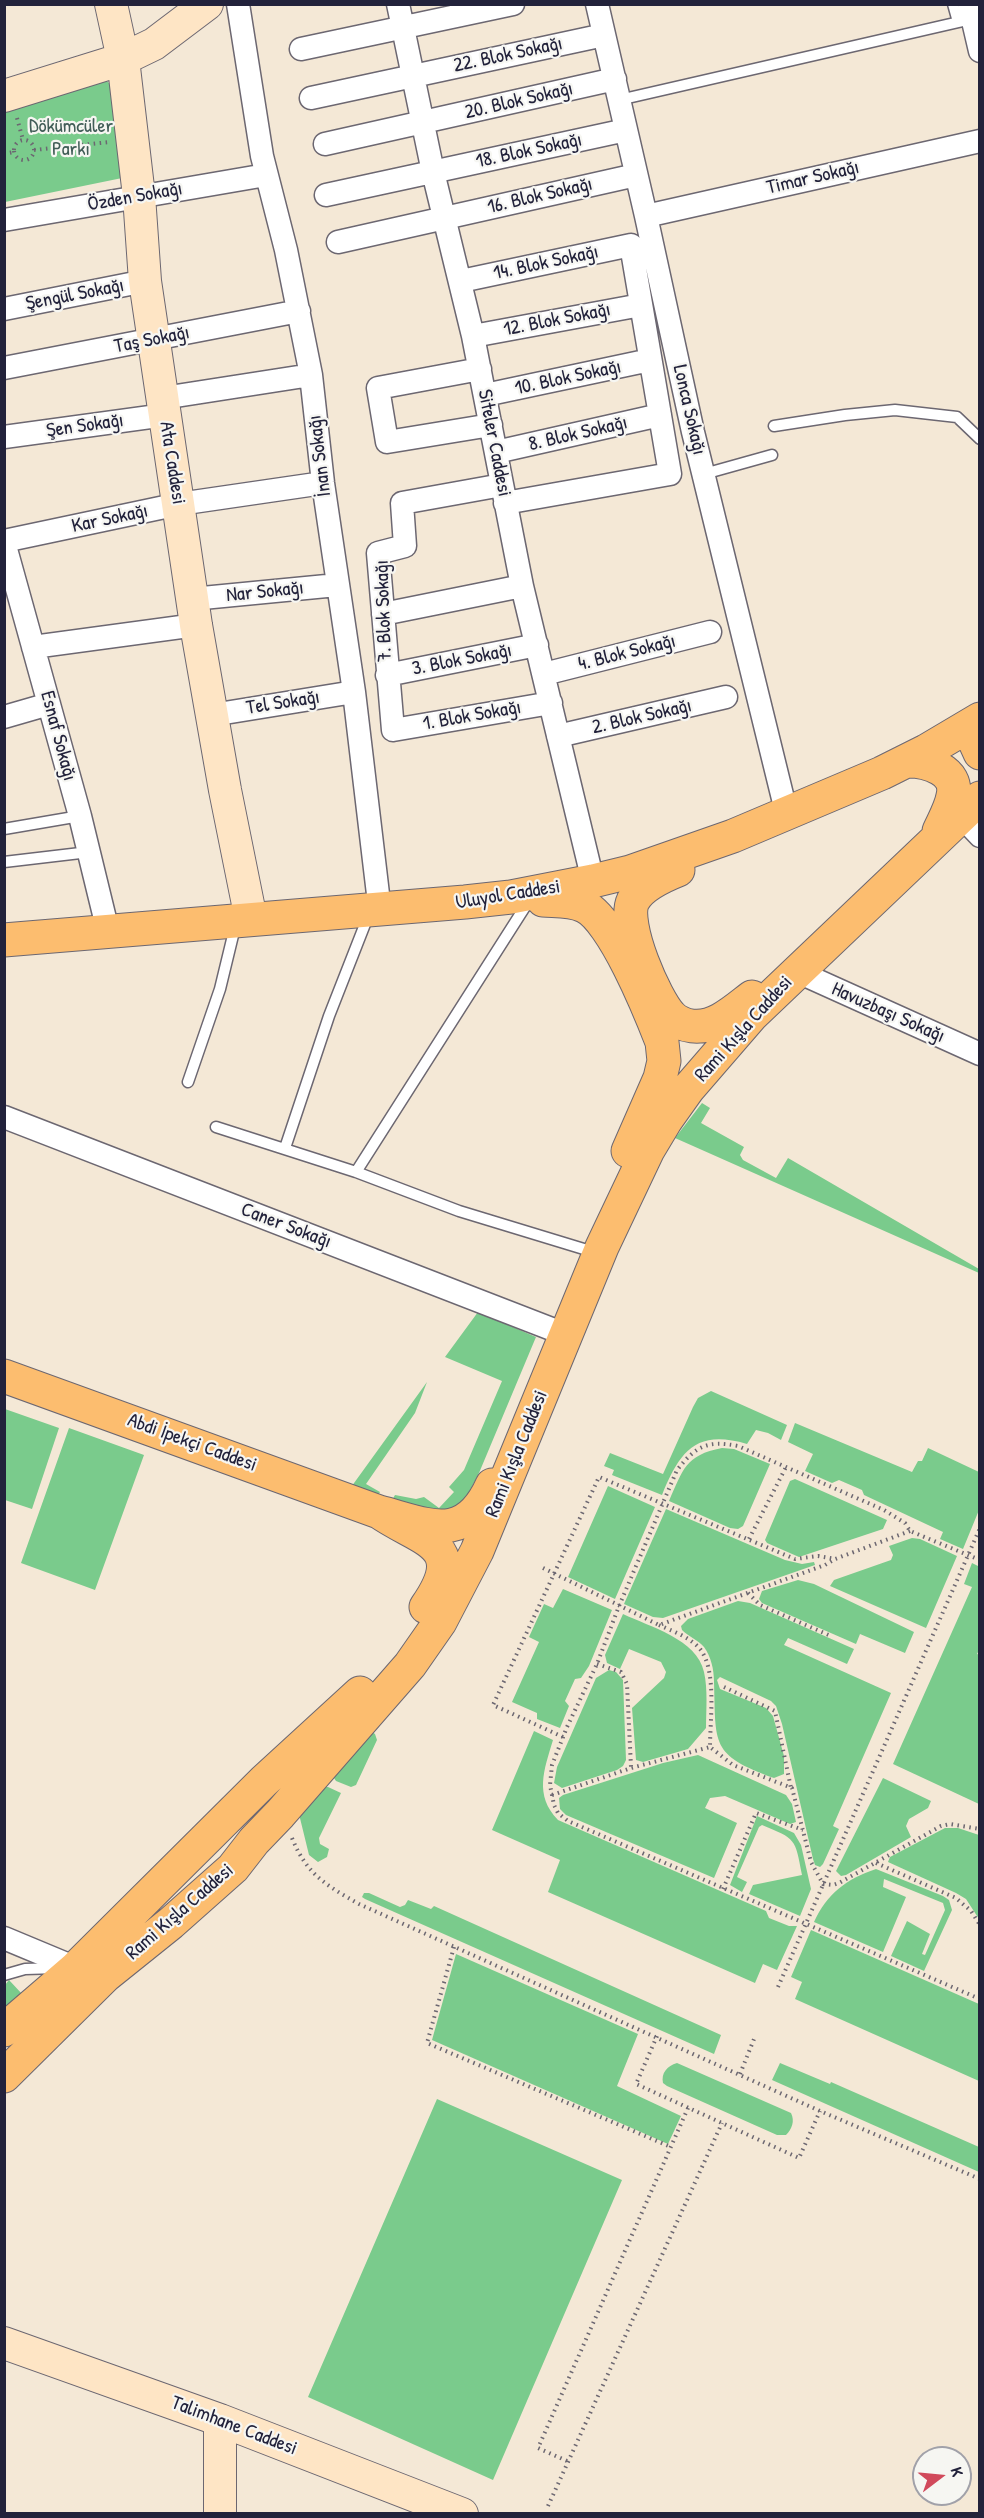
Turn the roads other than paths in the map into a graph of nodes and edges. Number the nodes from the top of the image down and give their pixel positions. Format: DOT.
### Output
graph roads {
  1 [pos="111,4"];
  2 [pos="207,4"];
  3 [pos="238,4"];
  4 [pos="398,4"];
  5 [pos="513,4"];
  6 [pos="597,4"];
  7 [pos="953,4"];
  8 [pos="967,15"];
  9 [pos="402,28"];
  10 [pos="604,35"];
  11 [pos="301,49"];
  12 [pos="980,51"];
  13 [pos="123,59"];
  14 [pos="412,76"];
  15 [pos="617,89"];
  16 [pos="4,96"];
  17 [pos="311,98"];
  18 [pos="422,123"];
  19 [pos="626,130"];
  20 [pos="980,141"];
  21 [pos="325,144"];
  22 [pos="433,172"];
  23 [pos="266,175"];
  24 [pos="636,175"];
  25 [pos="326,195"];
  26 [pos="139,196"];
  27 [pos="646,216"];
  28 [pos="443,218"];
  29 [pos="4,220"];
  30 [pos="338,242"];
  31 [pos="145,280"];
  32 [pos="461,281"];
  33 [pos="641,305"];
  34 [pos="4,309"];
  35 [pos="298,311"];
  36 [pos="473,336"];
  37 [pos="154,340"];
  38 [pos="650,360"];
  39 [pos="4,368"];
  40 [pos="480,369"];
  41 [pos="311,375"];
  42 [pos="485,395"];
  43 [pos="164,407"];
  44 [pos="660,415"];
  45 [pos="491,425"];
  46 [pos="774,426"];
  47 [pos="4,437"];
  48 [pos="980,439"];
  49 [pos="496,452"];
  50 [pos="772,455"];
  51 [pos="704,474"];
  52 [pos="323,483"];
  53 [pos="503,494"];
  54 [pos="179,504"];
  55 [pos="4,541"];
  56 [pos="337,585"];
  57 [pos="522,586"];
  58 [pos="194,612"];
  59 [pos="383,614"];
  60 [pos="14,617"];
  61 [pos="710,632"];
  62 [pos="537,645"];
  63 [pos="33,647"];
  64 [pos="544,674"];
  65 [pos="387,675"];
  66 [pos="354,692"];
  67 [pos="726,697"];
  68 [pos="551,703"];
  69 [pos="49,705"];
  70 [pos="212,715"];
  71 [pos="4,717"];
  72 [pos="393,730"];
  73 [pos="978,731"];
  74 [pos="558,736"];
  75 [pos="908,760"];
  76 [pos="787,815"];
  77 [pos="80,816"];
  78 [pos="973,817"];
  79 [pos="4,829"];
  80 [pos="733,836"];
  81 [pos="933,843"];
  82 [pos="89,852"];
  83 [pos="4,862"];
  84 [pos="593,881"];
  85 [pos="521,898"];
  86 [pos="375,911"];
  87 [pos="244,920"];
  88 [pos="108,931"];
  89 [pos="4,940"];
  90 [pos="796,971"];
  91 [pos="980,1054"];
  92 [pos="188,1082"];
  93 [pos="4,1117"];
  94 [pos="216,1127"];
  95 [pos="285,1148"];
  96 [pos="356,1172"];
  97 [pos="601,1251"];
  98 [pos="567,1335"];
  99 [pos="4,1376"];
  100 [pos="545,1384"];
  101 [pos="380,1512"];
  102 [pos="4,1938"];
  103 [pos="91,1972"];
  104 [pos="4,1975"];
  105 [pos="4,2031"];
  106 [pos="4,2076"];
  107 [pos="4,2343"];
  108 [pos="220,2420"];
  109 [pos="220,2514"];
  110 [pos="462,2514"];
  1 -- 13 [label="street, Ata Caddesi"];
  2 -- 13 [label="street"];
  3 -- 23 [label="street, İnan Sokağı"];
  4 -- 9 [label="street, Siteler Caddesi"];
  5 -- 9 [label="street"];
  6 -- 10 [label="street, Lonca Sokağı"];
  7 -- 8 [label="lane"];
  8 -- 12 [label="street"];
  8 -- 15 [label="lane"];
  9 -- 11 [label="street"];
  9 -- 14 [label="street, Siteler Caddesi"];
  10 -- 14 [label="street, 22. Blok Sokağı"];
  10 -- 15 [label="street, Lonca Sokağı"];
  13 -- 16 [label="street"];
  13 -- 26 [label="street, Ata Caddesi"];
  14 -- 17 [label="street, 22. Blok Sokağı"];
  14 -- 18 [label="street, Siteler Caddesi"];
  15 -- 18 [label="street, 20. Blok Sokağı"];
  15 -- 19 [label="street, Lonca Sokağı"];
  18 -- 21 [label="street, 20. Blok Sokağı"];
  18 -- 22 [label="street, Siteler Caddesi"];
  19 -- 22 [label="street, 18. Blok Sokağı"];
  19 -- 24 [label="street, Lonca Sokağı"];
  20 -- 27 [label="street, Timar Sokağı"];
  22 -- 25 [label="street, 18. Blok Sokağı"];
  22 -- 28 [label="street, Siteler Caddesi"];
  23 -- 26 [label="street, Özden Sokağı"];
  23 -- 35 [label="street, İnan Sokağı"];
  24 -- 27 [label="street, Lonca Sokağı"];
  24 -- 28 [label="street, 16. Blok Sokağı"];
  26 -- 29 [label="street, Özden Sokağı"];
  26 -- 31 [label="street, Ata Caddesi"];
  27 -- 51 [label="street, Lonca Sokağı"];
  28 -- 30 [label="street, 16. Blok Sokağı"];
  28 -- 32 [label="street, Siteler Caddesi"];
  31 -- 34 [label="street, Şengül Sokağı"];
  31 -- 37 [label="street, Ata Caddesi"];
  32 -- 33 [label="street, 14. Blok Sokağı"];
  32 -- 36 [label="street, Siteler Caddesi"];
  33 -- 36 [label="street, 12. Blok Sokağı"];
  33 -- 38 [label="street"];
  35 -- 37 [label="street, Taş Sokağı"];
  35 -- 41 [label="street, İnan Sokağı"];
  36 -- 40 [label="street, Siteler Caddesi"];
  37 -- 39 [label="street, Taş Sokağı"];
  37 -- 43 [label="street, Ata Caddesi"];
  38 -- 42 [label="street, 10. Blok Sokağı"];
  38 -- 44 [label="street"];
  40 -- 42 [label="street, Siteler Caddesi"];
  40 -- 45 [label="street"];
  41 -- 43 [label="street, Şen Sokağı"];
  41 -- 52 [label="street, İnan Sokağı"];
  42 -- 45 [label="street, Siteler Caddesi"];
  43 -- 47 [label="street, Şen Sokağı"];
  43 -- 54 [label="street, Ata Caddesi"];
  44 -- 49 [label="street, 8. Blok Sokağı"];
  44 -- 53 [label="street"];
  45 -- 49 [label="street, Siteler Caddesi"];
  46 -- 48 [label="lane"];
  49 -- 53 [label="street, Siteler Caddesi"];
  50 -- 51 [label="lane"];
  51 -- 76 [label="street, Lonca Sokağı"];
  52 -- 54 [label="street, Kar Sokağı"];
  52 -- 56 [label="street, İnan Sokağı"];
  53 -- 57 [label="street, Siteler Caddesi"];
  53 -- 59 [label="street, 7. Blok Sokağı"];
  54 -- 55 [label="street, Kar Sokağı"];
  54 -- 58 [label="street, Ata Caddesi"];
  55 -- 60 [label="street, Esnaf Sokağı"];
  56 -- 58 [label="street, Nar Sokağı"];
  56 -- 66 [label="street, İnan Sokağı"];
  57 -- 59 [label="street"];
  57 -- 62 [label="street, Siteler Caddesi"];
  58 -- 63 [label="street, Nar Sokağı"];
  58 -- 70 [label="street, Ata Caddesi"];
  59 -- 65 [label="street, 7. Blok Sokağı"];
  60 -- 63 [label="street, Esnaf Sokağı"];
  61 -- 64 [label="street, 4. Blok Sokağı"];
  62 -- 64 [label="street, Siteler Caddesi"];
  62 -- 65 [label="street, 3. Blok Sokağı"];
  63 -- 69 [label="street, Esnaf Sokağı"];
  64 -- 68 [label="street, Siteler Caddesi"];
  65 -- 72 [label="street, 7. Blok Sokağı"];
  66 -- 70 [label="street, Tel Sokağı"];
  66 -- 86 [label="street, İnan Sokağı"];
  67 -- 74 [label="street, 2. Blok Sokağı"];
  68 -- 72 [label="street, 1. Blok Sokağı"];
  68 -- 74 [label="street, Siteler Caddesi"];
  69 -- 71 [label="street"];
  69 -- 77 [label="street, Esnaf Sokağı"];
  70 -- 87 [label="street, Ata Caddesi"];
  73 -- 75 [label="main road, Uluyol Caddesi"];
  74 -- 84 [label="street, Siteler Caddesi"];
  75 -- 76 [label="main road, Uluyol Caddesi"];
  75 -- 81 [label="main road"];
  76 -- 80 [label="main road, Uluyol Caddesi"];
  77 -- 79 [label="lane"];
  77 -- 82 [label="street, Esnaf Sokağı"];
  78 -- 81 [label="main road, Rami Kışla Caddesi"];
  80 -- 84 [label="main road, Uluyol Caddesi"];
  80 -- 90 [label="main road"];
  81 -- 90 [label="main road, Rami Kışla Caddesi"];
  82 -- 83 [label="lane"];
  82 -- 88 [label="street, Esnaf Sokağı"];
  84 -- 85 [label="main road, Uluyol Caddesi"];
  85 -- 86 [label="main road, Uluyol Caddesi"];
  85 -- 96 [label="lane"];
  85 -- 97 [label="main road"];
  86 -- 87 [label="main road, Uluyol Caddesi"];
  86 -- 95 [label="lane"];
  87 -- 88 [label="main road, Uluyol Caddesi"];
  87 -- 92 [label="lane"];
  88 -- 89 [label="main road, Uluyol Caddesi"];
  90 -- 91 [label="street, Havuzbaşı Sokağı"];
  90 -- 97 [label="main road, Rami Kışla Caddesi"];
  93 -- 98 [label="street, Caner Sokağı"];
  94 -- 95 [label="lane"];
  95 -- 96 [label="lane"];
  96 -- 97 [label="lane"];
  97 -- 98 [label="main road, Rami Kışla Caddesi"];
  98 -- 100 [label="main road, Rami Kışla Caddesi"];
  99 -- 101 [label="main road, Abdi İpekçi Caddesi"];
  100 -- 101 [label="main road"];
  100 -- 103 [label="main road, Rami Kışla Caddesi"];
  101 -- 103 [label="main road, Rami Kışla Caddesi"];
  102 -- 103 [label="street"];
  103 -- 104 [label="lane"];
  103 -- 105 [label="main road, Rami Kışla Caddesi"];
  103 -- 106 [label="main road, Rami Kışla Caddesi"];
  107 -- 108 [label="street, Talimhane Caddesi"];
  108 -- 109 [label="street"];
  108 -- 110 [label="street, Talimhane Caddesi"];
}
